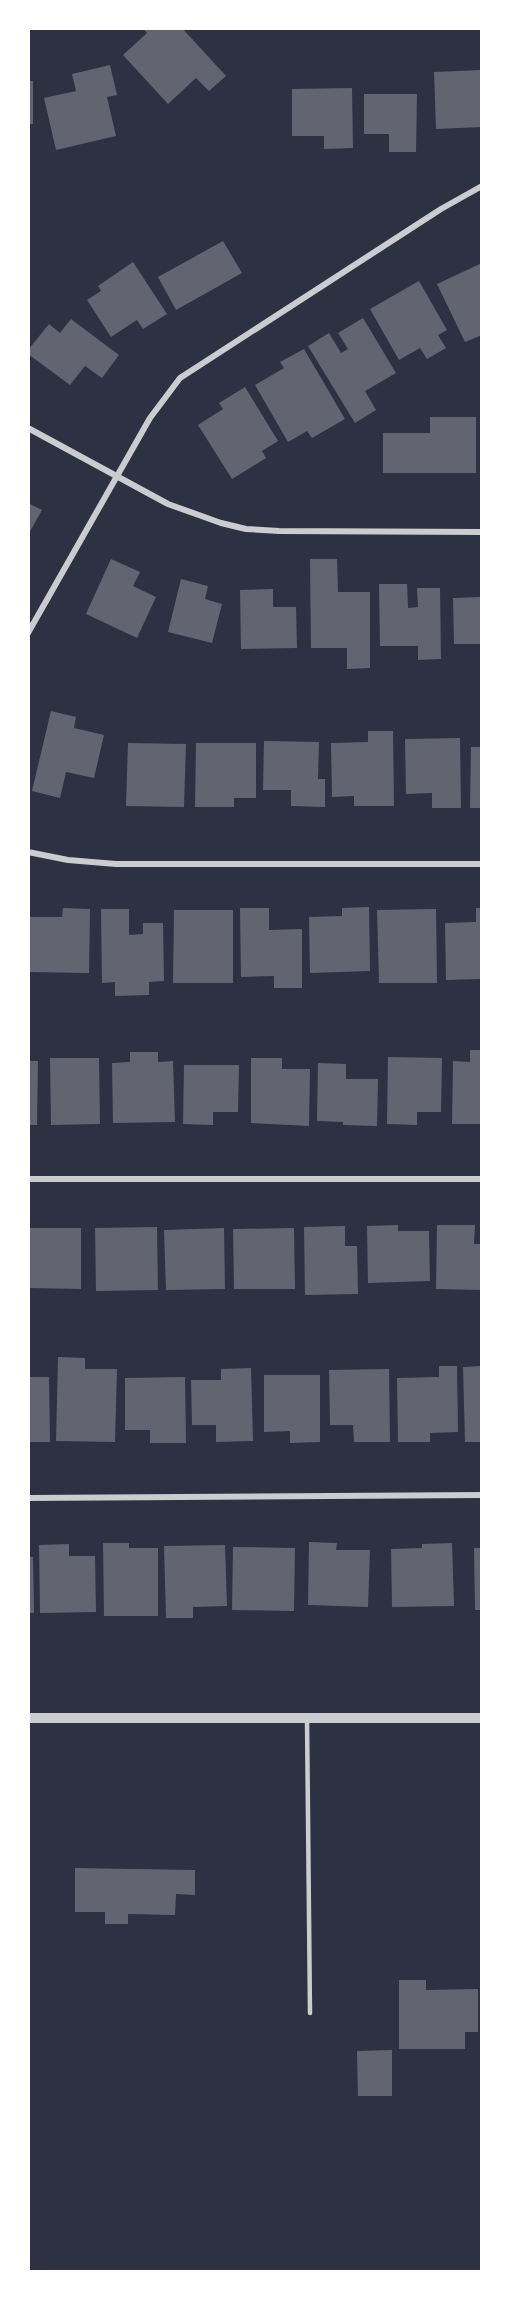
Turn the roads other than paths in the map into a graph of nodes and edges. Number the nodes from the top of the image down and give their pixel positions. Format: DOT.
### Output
graph roads {
  1 [pos="482,186"];
  2 [pos="28,428"];
  3 [pos="116,476"];
  4 [pos="482,532"];
  5 [pos="28,633"];
  6 [pos="28,852"];
  7 [pos="482,864"];
  8 [pos="28,1179"];
  9 [pos="482,1179"];
  10 [pos="482,1495"];
  11 [pos="28,1498"];
  12 [pos="28,1718"];
  13 [pos="307,1718"];
  14 [pos="482,1718"];
  15 [pos="310,2013"];
  1 -- 3 [label="street"];
  2 -- 3 [label="street"];
  3 -- 4 [label="street"];
  3 -- 5 [label="street"];
  6 -- 7 [label="street"];
  8 -- 9 [label="street"];
  10 -- 11 [label="street"];
  12 -- 13 [label="street"];
  13 -- 14 [label="street"];
  13 -- 15 [label="lane"];
}
